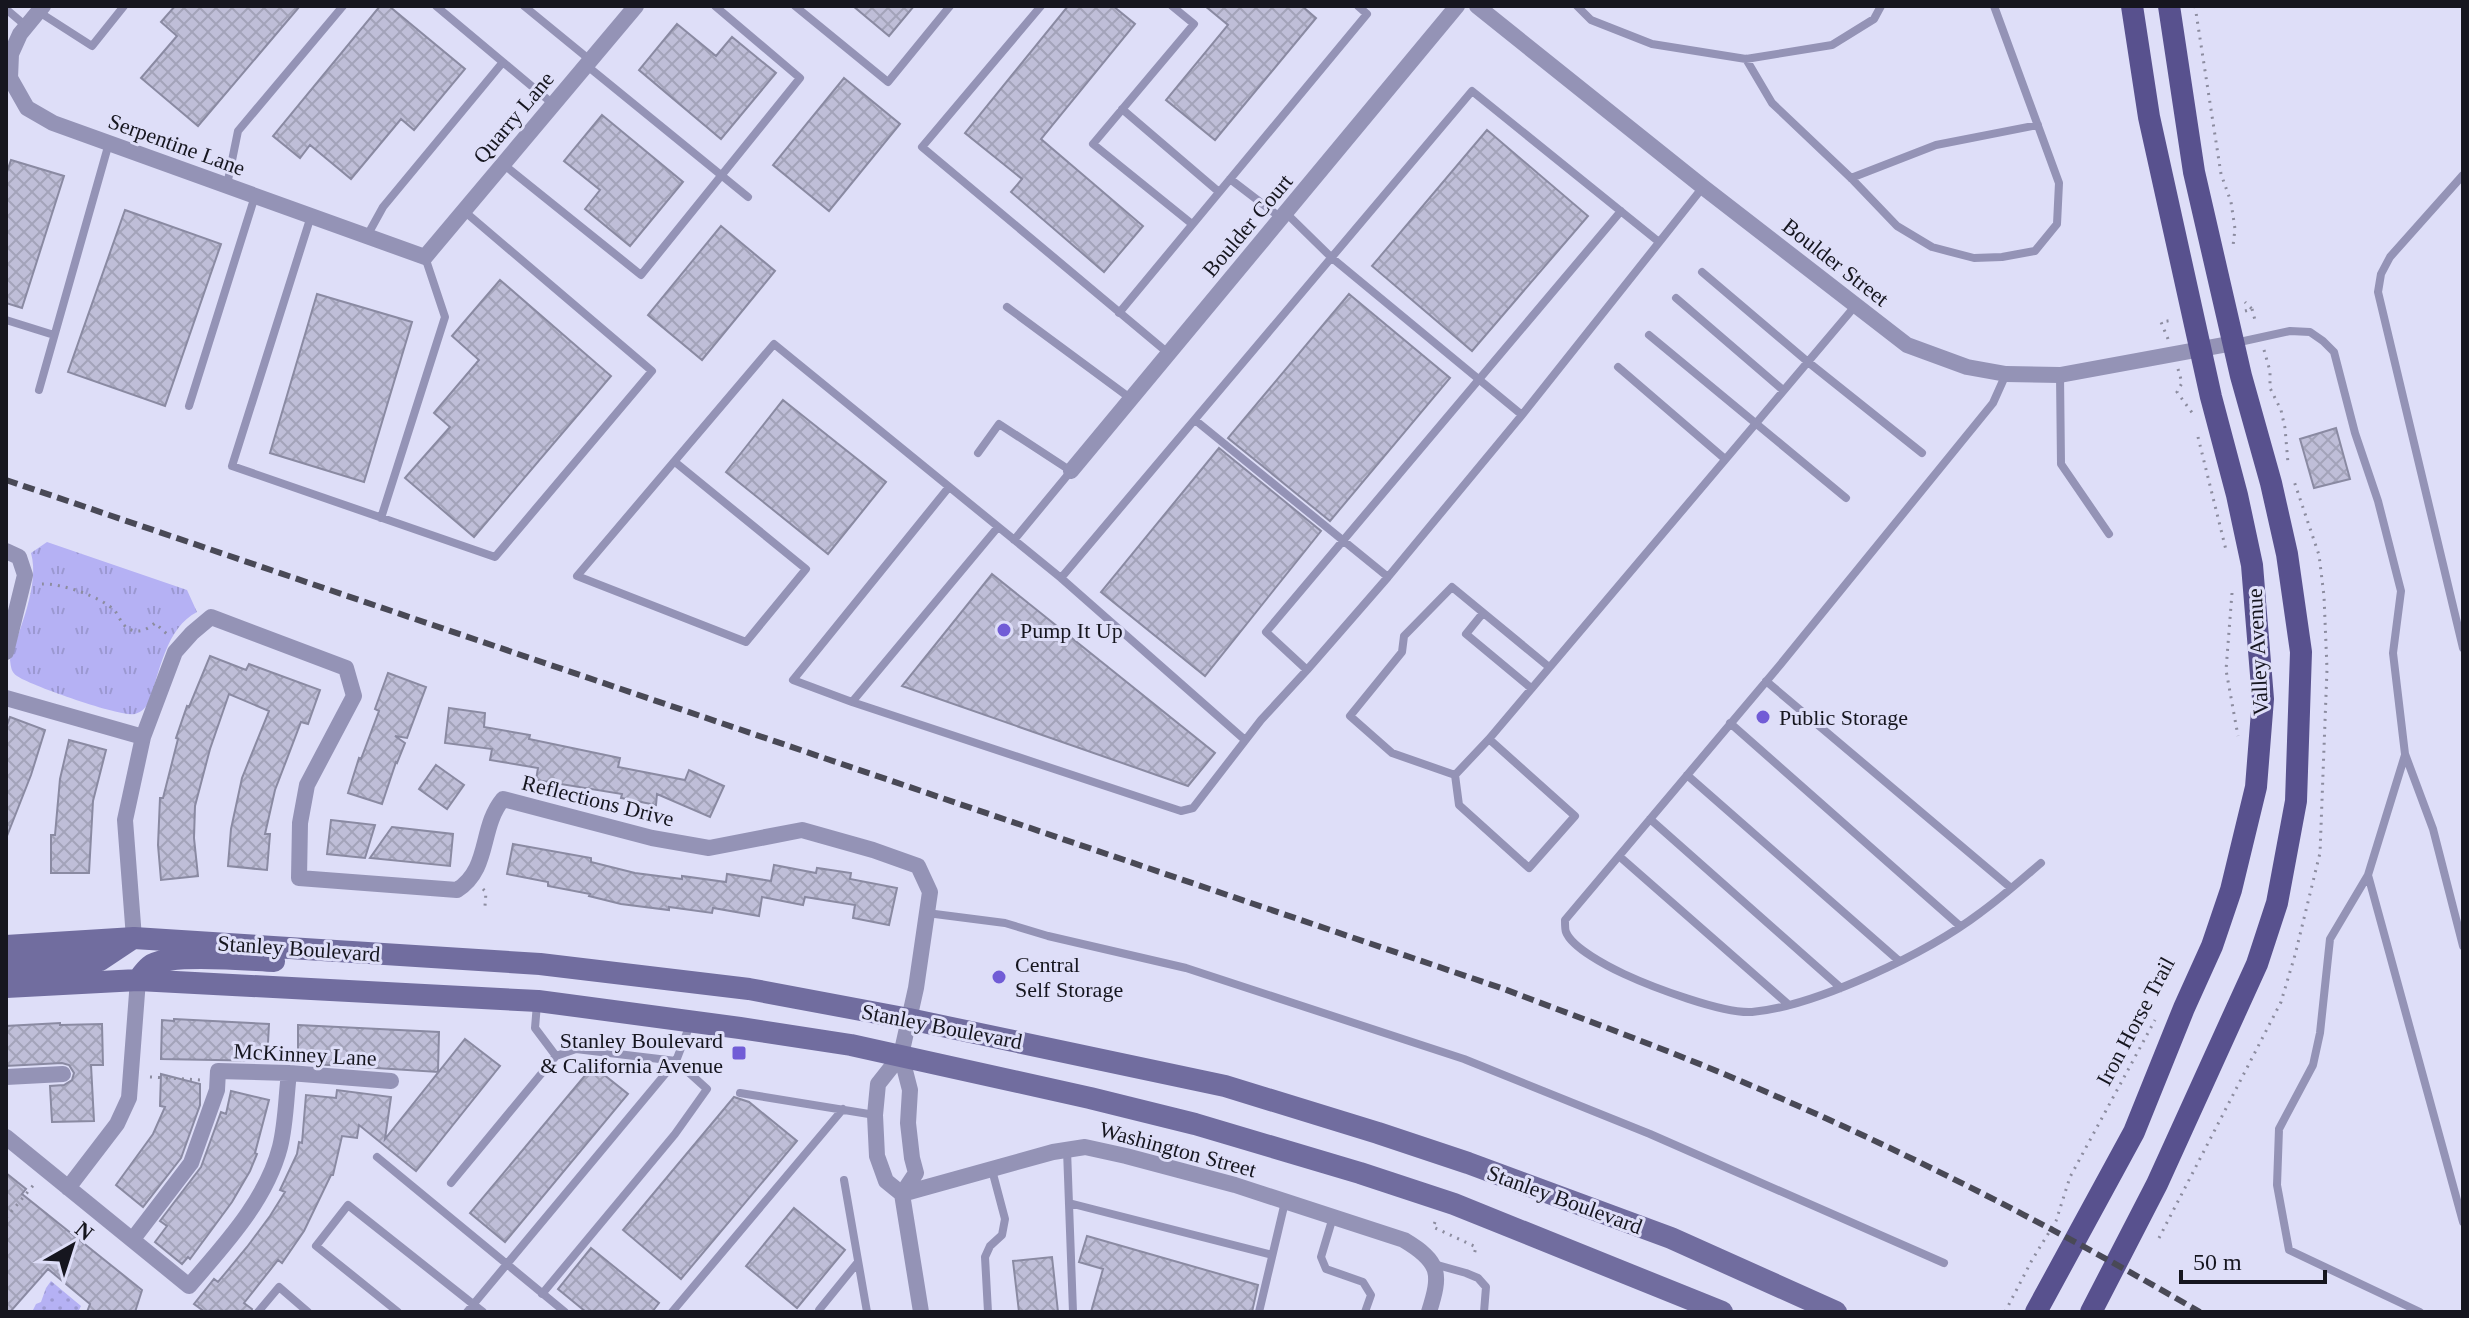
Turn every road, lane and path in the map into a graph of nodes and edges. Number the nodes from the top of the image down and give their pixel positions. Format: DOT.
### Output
graph roads {
  1 [pos="124,6"];
  2 [pos="343,6"];
  3 [pos="436,6"];
  4 [pos="524,6"];
  5 [pos="636,6"];
  6 [pos="715,6"];
  7 [pos="795,6"];
  8 [pos="950,6"];
  9 [pos="1041,6"];
  10 [pos="1172,6"];
  11 [pos="1358,6"];
  12 [pos="1457,6"];
  13 [pos="1477,6"];
  14 [pos="1577,6"];
  15 [pos="1881,6"];
  16 [pos="1994,6"];
  17 [pos="2132,6"];
  18 [pos="2169,6"];
  19 [pos="6,9"];
  20 [pos="41,9"];
  21 [pos="26,26"];
  22 [pos="1746,59"];
  23 [pos="503,62"];
  24 [pos="588,63"];
  25 [pos="8,79"];
  26 [pos="553,104"];
  27 [pos="1122,109"];
  28 [pos="2038,125"];
  29 [pos="109,143"];
  30 [pos="503,164"];
  31 [pos="2463,175"];
  32 [pos="721,176"];
  33 [pos="1851,178"];
  34 [pos="1230,179"];
  35 [pos="227,186"];
  36 [pos="1703,187"];
  37 [pos="1219,192"];
  38 [pos="255,196"];
  39 [pos="748,197"];
  40 [pos="463,211"];
  41 [pos="1621,211"];
  42 [pos="311,216"];
  43 [pos="1283,216"];
  44 [pos="1192,224"];
  45 [pos="367,236"];
  46 [pos="1659,242"];
  47 [pos="425,257"];
  48 [pos="1332,258"];
  49 [pos="1702,272"];
  50 [pos="1676,298"];
  51 [pos="1856,305"];
  52 [pos="1007,307"];
  53 [pos="1119,313"];
  54 [pos="6,320"];
  55 [pos="54,335"];
  56 [pos="1649,335"];
  57 [pos="2234,343"];
  58 [pos="2201,350"];
  59 [pos="1168,354"];
  60 [pos="1808,362"];
  61 [pos="1618,367"];
  62 [pos="2006,374"];
  63 [pos="2060,375"];
  64 [pos="1479,379"];
  65 [pos="39,390"];
  66 [pos="1783,390"];
  67 [pos="1131,399"];
  68 [pos="189,406"];
  69 [pos="1522,415"];
  70 [pos="1195,420"];
  71 [pos="1755,424"];
  72 [pos="978,453"];
  73 [pos="1922,453"];
  74 [pos="1725,459"];
  75 [pos="675,462"];
  76 [pos="1071,471"];
  77 [pos="949,487"];
  78 [pos="1846,498"];
  79 [pos="381,518"];
  80 [pos="998,527"];
  81 [pos="2109,534"];
  82 [pos="1014,540"];
  83 [pos="1343,540"];
  84 [pos="6,551"];
  85 [pos="1388,577"];
  86 [pos="1061,578"];
  87 [pos="23,585"];
  88 [pos="1483,613"];
  89 [pos="184,642"];
  90 [pos="2463,648"];
  91 [pos="6,652"];
  92 [pos="1549,667"];
  93 [pos="1307,670"];
  94 [pos="1766,681"];
  95 [pos="1531,688"];
  96 [pos="6,698"];
  97 [pos="852,702"];
  98 [pos="1730,723"];
  99 [pos="2237,728"];
  100 [pos="143,737"];
  101 [pos="1489,739"];
  102 [pos="1245,740"];
  103 [pos="2238,741"];
  104 [pos="2405,754"];
  105 [pos="1455,775"];
  106 [pos="1687,775"];
  107 [pos="1650,819"];
  108 [pos="1619,856"];
  109 [pos="2041,863"];
  110 [pos="2368,875"];
  111 [pos="2011,888"];
  112 [pos="926,913"];
  113 [pos="1960,926"];
  114 [pos="134,938"];
  115 [pos="6,946"];
  116 [pos="2463,946"];
  117 [pos="370,952"];
  118 [pos="1898,960"];
  119 [pos="540,964"];
  120 [pos="6,967"];
  121 [pos="138,980"];
  122 [pos="6,987"];
  123 [pos="1841,988"];
  124 [pos="538,1001"];
  125 [pos="1789,1005"];
  126 [pos="2157,1017"];
  127 [pos="909,1019"];
  128 [pos="691,1021"];
  129 [pos="901,1055"];
  130 [pos="556,1056"];
  131 [pos="676,1061"];
  132 [pos="289,1073"];
  133 [pos="63,1074"];
  134 [pos="218,1076"];
  135 [pos="6,1077"];
  136 [pos="150,1077"];
  137 [pos="391,1081"];
  138 [pos="740,1093"];
  139 [pos="843,1109"];
  140 [pos="875,1115"];
  141 [pos="6,1137"];
  142 [pos="1067,1150"];
  143 [pos="377,1157"];
  144 [pos="46,1170"];
  145 [pos="992,1170"];
  146 [pos="844,1180"];
  147 [pos="451,1183"];
  148 [pos="68,1188"];
  149 [pos="902,1194"];
  150 [pos="1285,1202"];
  151 [pos="1069,1203"];
  152 [pos="1333,1217"];
  153 [pos="6,1218"];
  154 [pos="1435,1222"];
  155 [pos="2463,1222"];
  156 [pos="133,1239"];
  157 [pos="1272,1255"];
  158 [pos="1474,1255"];
  159 [pos="858,1262"];
  160 [pos="1944,1263"];
  161 [pos="1433,1264"];
  162 [pos="506,1265"];
  163 [pos="542,1294"];
  164 [pos="470,1308"];
  165 [pos="1717,1311"];
  166 [pos="258,1312"];
  167 [pos="308,1312"];
  168 [pos="398,1312"];
  169 [pos="483,1312"];
  170 [pos="565,1312"];
  171 [pos="672,1312"];
  172 [pos="819,1312"];
  173 [pos="867,1312"];
  174 [pos="921,1312"];
  175 [pos="988,1312"];
  176 [pos="1073,1312"];
  177 [pos="1259,1312"];
  178 [pos="1365,1312"];
  179 [pos="1429,1312"];
  180 [pos="1484,1312"];
  181 [pos="1836,1312"];
  182 [pos="2005,1312"];
  183 [pos="2036,1312"];
  184 [pos="2091,1312"];
  185 [pos="2420,1312"];
  1 -- 20 [label="lane"];
  2 -- 35 [label="lane"];
  3 -- 23 [label="lane"];
  4 -- 24 [label="lane"];
  5 -- 24 [label="street, Quarry Lane"];
  6 -- 32 [label="lane"];
  7 -- 8 [label="lane"];
  9 -- 53 [label="lane"];
  10 -- 27 [label="lane"];
  11 -- 34 [label="lane"];
  12 -- 43 [label="street, Boulder Court"];
  13 -- 36 [label="street, Boulder Street"];
  14 -- 22 [label="lane"];
  15 -- 22 [label="lane"];
  16 -- 28 [label="lane"];
  17 -- 58 [label="main road, Valley Avenue"];
  18 -- 57 [label="main road, Valley Avenue"];
  19 -- 21 [label="lane"];
  20 -- 21 [label="street, Serpentine Lane"];
  21 -- 25 [label="street, Serpentine Lane"];
  22 -- 33 [label="lane"];
  23 -- 26 [label="lane"];
  23 -- 45 [label="lane"];
  24 -- 26 [label="street, Quarry Lane"];
  24 -- 32 [label="lane"];
  25 -- 29 [label="street, Serpentine Lane"];
  26 -- 30 [label="street, Quarry Lane"];
  27 -- 37 [label="lane"];
  27 -- 44 [label="lane"];
  28 -- 33 [label="lane"];
  28 -- 33 [label="lane"];
  29 -- 35 [label="street, Serpentine Lane"];
  29 -- 55 [label="lane"];
  30 -- 32 [label="lane"];
  30 -- 40 [label="street, Quarry Lane"];
  31 -- 90 [label="lane"];
  32 -- 39 [label="lane"];
  34 -- 37 [label="lane"];
  34 -- 43 [label="lane"];
  35 -- 38 [label="street, Serpentine Lane"];
  36 -- 46 [label="lane"];
  36 -- 51 [label="street, Boulder Street"];
  37 -- 44 [label="lane"];
  38 -- 42 [label="street, Serpentine Lane"];
  38 -- 68 [label="lane"];
  40 -- 47 [label="street, Quarry Lane"];
  40 -- 79 [label="lane"];
  41 -- 46 [label="lane"];
  41 -- 48 [label="lane"];
  41 -- 64 [label="lane"];
  42 -- 45 [label="street, Serpentine Lane"];
  42 -- 79 [label="lane"];
  43 -- 48 [label="lane"];
  43 -- 59 [label="street, Boulder Court"];
  44 -- 53 [label="lane"];
  45 -- 47 [label="street, Serpentine Lane"];
  46 -- 69 [label="lane"];
  47 -- 79 [label="lane"];
  48 -- 64 [label="lane"];
  48 -- 70 [label="lane"];
  49 -- 60 [label="lane"];
  50 -- 66 [label="lane"];
  51 -- 60 [label="lane"];
  51 -- 62 [label="street, Boulder Street"];
  52 -- 67 [label="lane"];
  53 -- 59 [label="lane"];
  54 -- 55 [label="lane"];
  55 -- 65 [label="lane"];
  56 -- 71 [label="lane"];
  57 -- 58 [label="street, Boulder Street"];
  57 -- 104 [label="lane"];
  57 -- 184 [label="main road, Valley Avenue"];
  58 -- 63 [label="street, Boulder Street"];
  58 -- 183 [label="main road, Valley Avenue"];
  59 -- 67 [label="street, Boulder Court"];
  60 -- 66 [label="lane"];
  60 -- 73 [label="lane"];
  61 -- 74 [label="lane"];
  62 -- 63 [label="street, Boulder Street"];
  62 -- 94 [label="lane"];
  63 -- 81 [label="lane"];
  64 -- 69 [label="lane"];
  64 -- 83 [label="lane"];
  66 -- 71 [label="lane"];
  67 -- 76 [label="street, Boulder Court"];
  69 -- 85 [label="lane"];
  70 -- 83 [label="lane"];
  70 -- 86 [label="lane"];
  71 -- 74 [label="lane"];
  71 -- 78 [label="lane"];
  72 -- 76 [label="lane"];
  74 -- 92 [label="lane"];
  75 -- 75 [label="lane"];
  75 -- 77 [label="lane"];
  76 -- 82 [label="lane"];
  77 -- 80 [label="lane"];
  77 -- 97 [label="lane"];
  80 -- 82 [label="lane"];
  80 -- 97 [label="lane"];
  82 -- 86 [label="lane"];
  83 -- 85 [label="lane"];
  83 -- 93 [label="lane"];
  84 -- 87 [label="street"];
  85 -- 93 [label="lane"];
  86 -- 102 [label="lane"];
  87 -- 89 [label="path"];
  87 -- 91 [label="street"];
  88 -- 92 [label="lane"];
  88 -- 95 [label="lane"];
  88 -- 105 [label="lane"];
  89 -- 100 [label="street, Reflections Drive"];
  89 -- 112 [label="street, Reflections Drive"];
  92 -- 95 [label="lane"];
  93 -- 102 [label="lane"];
  94 -- 98 [label="lane"];
  94 -- 111 [label="lane"];
  95 -- 101 [label="lane"];
  96 -- 100 [label="street"];
  97 -- 102 [label="lane"];
  98 -- 106 [label="lane"];
  98 -- 113 [label="lane"];
  99 -- 103 [label="path"];
  100 -- 114 [label="street, Reflections Drive"];
  101 -- 105 [label="lane"];
  101 -- 105 [label="lane"];
  104 -- 110 [label="lane"];
  104 -- 116 [label="lane"];
  106 -- 107 [label="lane"];
  106 -- 118 [label="lane"];
  107 -- 108 [label="lane"];
  107 -- 123 [label="lane"];
  108 -- 125 [label="lane"];
  108 -- 125 [label="lane"];
  109 -- 111 [label="lane"];
  110 -- 155 [label="lane"];
  110 -- 185 [label="lane"];
  111 -- 113 [label="lane"];
  112 -- 127 [label="street, Reflections Drive"];
  112 -- 160 [label="lane"];
  113 -- 118 [label="lane"];
  114 -- 115 [label="main road, Stanley Boulevard"];
  114 -- 117 [label="main road, Stanley Boulevard"];
  114 -- 120 [label="main road"];
  117 -- 119 [label="main road, Stanley Boulevard"];
  117 -- 121 [label="main road"];
  118 -- 123 [label="lane"];
  119 -- 124 [label="main road"];
  119 -- 127 [label="main road, Stanley Boulevard"];
  121 -- 122 [label="main road, Stanley Boulevard"];
  121 -- 124 [label="main road, Stanley Boulevard"];
  121 -- 148 [label="street"];
  123 -- 125 [label="lane"];
  124 -- 128 [label="main road, Stanley Boulevard"];
  124 -- 130 [label="lane"];
  126 -- 182 [label="path, Iron Horse Trail"];
  127 -- 129 [label="street, Reflections Drive"];
  127 -- 181 [label="main road, Stanley Boulevard"];
  128 -- 129 [label="main road, Stanley Boulevard"];
  128 -- 131 [label="lane"];
  129 -- 140 [label="street"];
  129 -- 149 [label="street"];
  129 -- 165 [label="main road, Stanley Boulevard"];
  130 -- 131 [label="lane"];
  130 -- 147 [label="lane"];
  131 -- 162 [label="lane"];
  131 -- 163 [label="lane"];
  132 -- 134 [label="street, McKinney Lane"];
  132 -- 137 [label="street, McKinney Lane"];
  132 -- 156 [label="street"];
  133 -- 135 [label="street"];
  134 -- 136 [label="path"];
  134 -- 156 [label="street"];
  138 -- 139 [label="lane"];
  139 -- 140 [label="lane"];
  139 -- 171 [label="lane"];
  140 -- 149 [label="street"];
  141 -- 144 [label="street"];
  142 -- 145 [label="street, Washington Street"];
  142 -- 150 [label="street, Washington Street"];
  142 -- 151 [label="lane"];
  143 -- 162 [label="lane"];
  144 -- 148 [label="street"];
  144 -- 153 [label="path"];
  145 -- 149 [label="street, Washington Street"];
  145 -- 175 [label="lane"];
  146 -- 159 [label="lane"];
  148 -- 156 [label="street"];
  149 -- 174 [label="street"];
  150 -- 152 [label="street, Washington Street"];
  150 -- 157 [label="lane"];
  151 -- 157 [label="lane"];
  151 -- 176 [label="lane"];
  152 -- 161 [label="street, Washington Street"];
  152 -- 178 [label="lane"];
  154 -- 158 [label="path"];
  157 -- 177 [label="lane"];
  159 -- 172 [label="lane"];
  159 -- 173 [label="lane"];
  161 -- 179 [label="street"];
  161 -- 180 [label="lane"];
  162 -- 163 [label="lane"];
  162 -- 164 [label="lane"];
  163 -- 170 [label="lane"];
  164 -- 168 [label="lane"];
  164 -- 169 [label="lane"];
  166 -- 167 [label="lane"];
}
